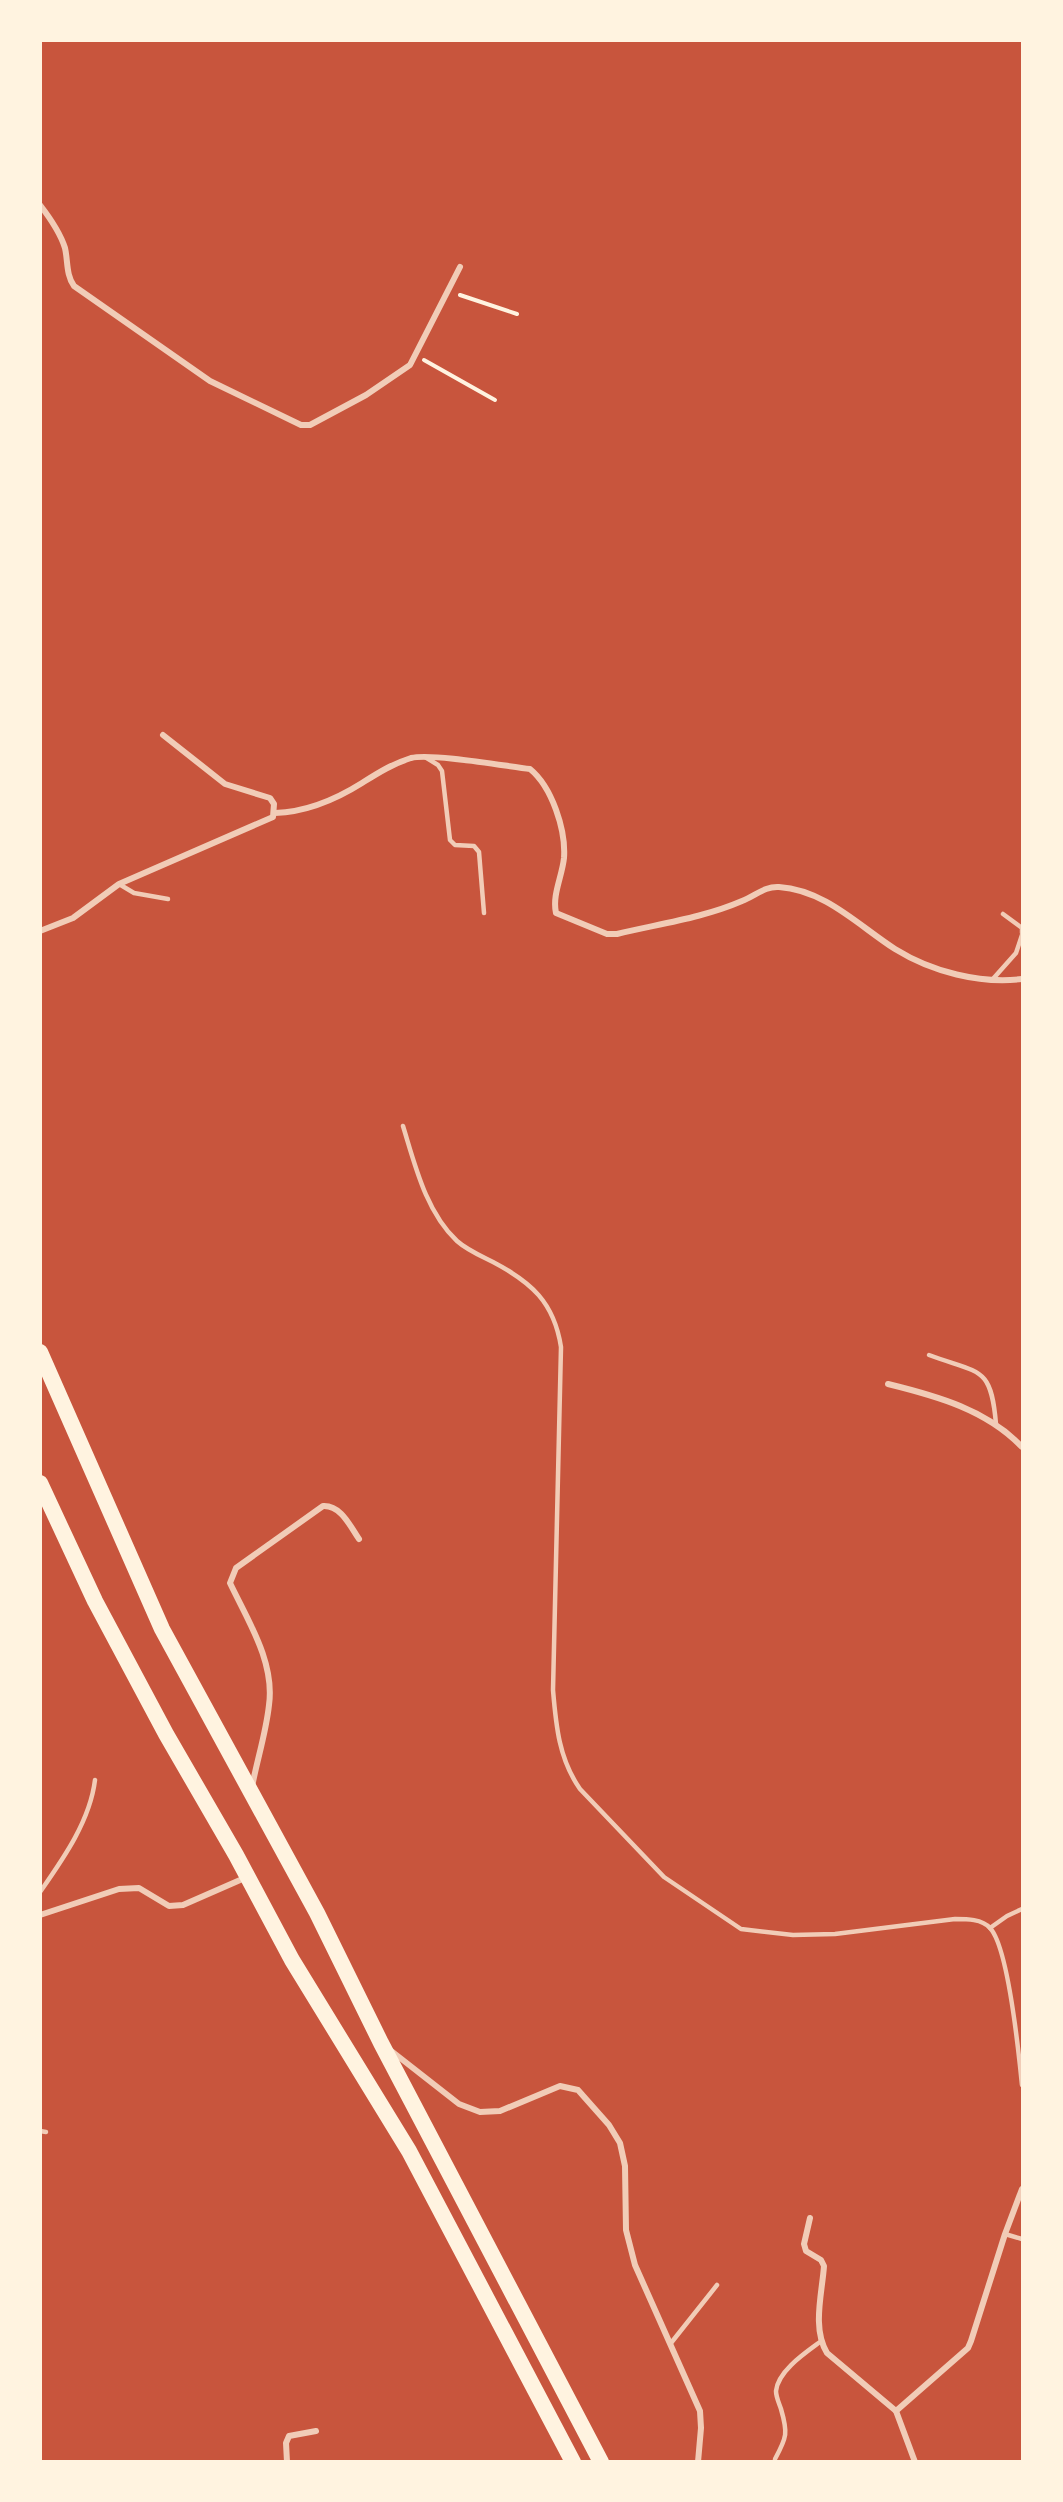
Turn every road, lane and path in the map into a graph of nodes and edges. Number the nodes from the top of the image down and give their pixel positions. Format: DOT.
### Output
graph roads {
  1 [pos="40,205"];
  2 [pos="460,267"];
  3 [pos="448,291"];
  4 [pos="517,314"];
  5 [pos="416,355"];
  6 [pos="495,400"];
  7 [pos="163,735"];
  8 [pos="424,757"];
  9 [pos="275,813"];
  10 [pos="119,884"];
  11 [pos="168,899"];
  12 [pos="484,912"];
  13 [pos="1003,914"];
  14 [pos="40,931"];
  15 [pos="1023,934"];
  16 [pos="1023,979"];
  17 [pos="992,980"];
  18 [pos="403,1126"];
  19 [pos="40,1352"];
  20 [pos="929,1355"];
  21 [pos="888,1384"];
  22 [pos="996,1424"];
  23 [pos="1023,1448"];
  24 [pos="40,1483"];
  25 [pos="358,1539"];
  26 [pos="95,1780"];
  27 [pos="251,1791"];
  28 [pos="248,1877"];
  29 [pos="40,1892"];
  30 [pos="1023,1910"];
  31 [pos="40,1915"];
  32 [pos="990,1928"];
  33 [pos="381,2043"];
  34 [pos="1023,2085"];
  35 [pos="1023,2189"];
  36 [pos="810,2218"];
  37 [pos="1005,2234"];
  38 [pos="1023,2239"];
  39 [pos="717,2285"];
  40 [pos="820,2342"];
  41 [pos="671,2343"];
  42 [pos="896,2411"];
  43 [pos="316,2431"];
  44 [pos="775,2459"];
  45 [pos="287,2462"];
  46 [pos="573,2462"];
  47 [pos="601,2462"];
  48 [pos="698,2462"];
  49 [pos="915,2462"];
  1 -- 5 [label="street"];
  2 -- 3 [label="street"];
  3 -- 4 [label="path"];
  3 -- 5 [label="street"];
  5 -- 6 [label="path"];
  7 -- 9 [label="street"];
  8 -- 9 [label="street"];
  8 -- 12 [label="lane"];
  8 -- 17 [label="street"];
  9 -- 10 [label="street"];
  10 -- 11 [label="lane"];
  10 -- 14 [label="street"];
  13 -- 15 [label="lane"];
  15 -- 17 [label="lane"];
  16 -- 17 [label="street"];
  18 -- 32 [label="lane"];
  19 -- 27 [label="highway"];
  20 -- 22 [label="lane"];
  21 -- 22 [label="street"];
  22 -- 23 [label="street"];
  24 -- 28 [label="highway"];
  25 -- 27 [label="street"];
  26 -- 29 [label="lane"];
  27 -- 33 [label="highway"];
  28 -- 31 [label="street"];
  28 -- 46 [label="highway"];
  30 -- 32 [label="lane"];
  32 -- 34 [label="lane"];
  33 -- 41 [label="street"];
  33 -- 47 [label="highway"];
  35 -- 37 [label="street"];
  36 -- 40 [label="street"];
  37 -- 38 [label="lane"];
  37 -- 42 [label="street"];
  39 -- 41 [label="lane"];
  40 -- 42 [label="street"];
  40 -- 44 [label="lane"];
  41 -- 48 [label="street"];
  42 -- 49 [label="street"];
  43 -- 45 [label="street"];
}
